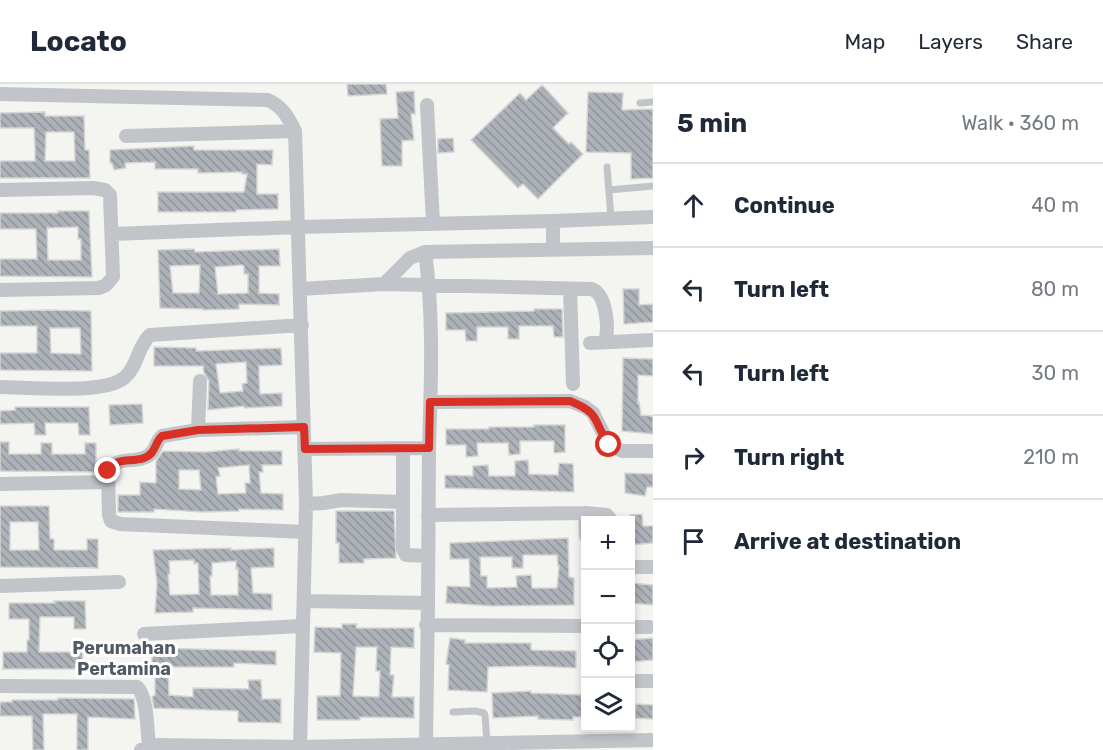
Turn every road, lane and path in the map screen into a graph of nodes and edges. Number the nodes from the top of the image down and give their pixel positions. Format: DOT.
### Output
graph roads {
  1 [pos="0,94"];
  2 [pos="653,102"];
  3 [pos="640,104"];
  4 [pos="427,105"];
  5 [pos="296,131"];
  6 [pos="126,136"];
  7 [pos="607,167"];
  8 [pos="653,186"];
  9 [pos="0,190"];
  10 [pos="609,190"];
  11 [pos="653,217"];
  12 [pos="612,218"];
  13 [pos="552,221"];
  14 [pos="433,223"];
  15 [pos="298,227"];
  16 [pos="112,234"];
  17 [pos="653,248"];
  18 [pos="554,250"];
  19 [pos="425,252"];
  20 [pos="384,284"];
  21 [pos="430,286"];
  22 [pos="300,289"];
  23 [pos="570,289"];
  24 [pos="0,290"];
  25 [pos="302,326"];
  26 [pos="653,340"];
  27 [pos="605,342"];
  28 [pos="590,343"];
  29 [pos="200,381"];
  30 [pos="573,384"];
  31 [pos="0,387"];
  32 [pos="430,402"];
  33 [pos="304,427"];
  34 [pos="198,430"];
  35 [pos="429,448"];
  36 [pos="305,449"];
  37 [pos="403,449"];
  38 [pos="653,451"];
  39 [pos="108,482"];
  40 [pos="0,484"];
  41 [pos="402,502"];
  42 [pos="306,504"];
  43 [pos="585,513"];
  44 [pos="428,514"];
  45 [pos="608,516"];
  46 [pos="305,532"];
  47 [pos="428,556"];
  48 [pos="635,567"];
  49 [pos="653,567"];
  50 [pos="119,582"];
  51 [pos="0,586"];
  52 [pos="305,602"];
  53 [pos="428,603"];
  54 [pos="426,625"];
  55 [pos="302,626"];
  56 [pos="581,626"];
  57 [pos="635,627"];
  58 [pos="650,627"];
  59 [pos="144,634"];
  60 [pos="635,681"];
  61 [pos="653,681"];
  62 [pos="0,686"];
  63 [pos="453,712"];
  64 [pos="653,741"];
  65 [pos="426,743"];
  66 [pos="487,743"];
  67 [pos="300,747"];
  68 [pos="145,748"];
  69 [pos="232,748"];
  1 -- 5 [label="street"];
  2 -- 3 [label="lane"];
  4 -- 14 [label="street"];
  5 -- 6 [label="street"];
  5 -- 15 [label="street"];
  7 -- 10 [label="lane"];
  8 -- 10 [label="lane"];
  9 -- 16 [label="street"];
  10 -- 12 [label="lane"];
  11 -- 12 [label="street"];
  12 -- 13 [label="street"];
  13 -- 14 [label="street"];
  13 -- 18 [label="street"];
  14 -- 15 [label="street"];
  15 -- 16 [label="street"];
  15 -- 22 [label="street"];
  16 -- 24 [label="street"];
  17 -- 18 [label="street"];
  18 -- 19 [label="street"];
  19 -- 20 [label="street"];
  19 -- 21 [label="street"];
  20 -- 21 [label="street"];
  20 -- 22 [label="street"];
  21 -- 23 [label="street"];
  21 -- 32 [label="street"];
  22 -- 25 [label="street"];
  23 -- 27 [label="street"];
  23 -- 30 [label="street"];
  25 -- 31 [label="street"];
  25 -- 33 [label="street"];
  26 -- 27 [label="street"];
  27 -- 28 [label="street"];
  29 -- 34 [label="street"];
  32 -- 35 [label="street"];
  32 -- 38 [label="street"];
  33 -- 34 [label="street"];
  33 -- 36 [label="street"];
  34 -- 39 [label="street"];
  35 -- 37 [label="street"];
  35 -- 44 [label="street"];
  36 -- 37 [label="street"];
  36 -- 42 [label="street"];
  37 -- 41 [label="street"];
  39 -- 40 [label="street"];
  39 -- 46 [label="street"];
  41 -- 42 [label="street"];
  41 -- 47 [label="street"];
  42 -- 46 [label="street"];
  43 -- 44 [label="street"];
  43 -- 45 [label="street"];
  44 -- 47 [label="street"];
  46 -- 52 [label="street"];
  47 -- 53 [label="street"];
  48 -- 49 [label="street"];
  50 -- 51 [label="street"];
  52 -- 53 [label="street"];
  52 -- 55 [label="street"];
  53 -- 54 [label="street"];
  54 -- 56 [label="street"];
  54 -- 65 [label="street"];
  55 -- 59 [label="street"];
  55 -- 67 [label="street"];
  57 -- 58 [label="street"];
  60 -- 61 [label="street"];
  62 -- 68 [label="street"];
  63 -- 66 [label="lane"];
  64 -- 66 [label="street"];
  65 -- 66 [label="street"];
  65 -- 67 [label="street"];
  67 -- 69 [label="street"];
  68 -- 69 [label="street"];
}
